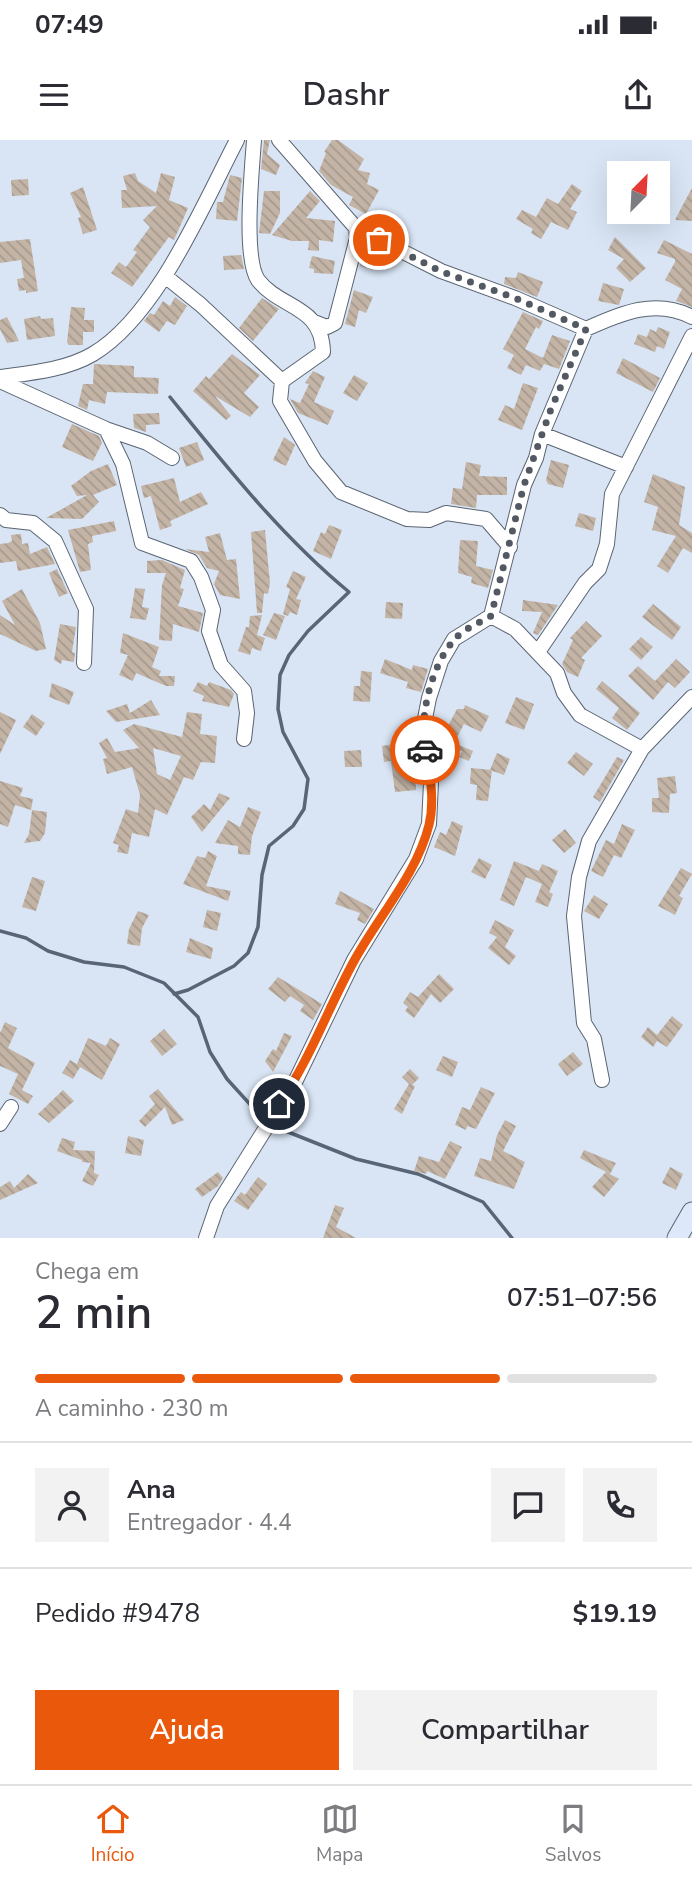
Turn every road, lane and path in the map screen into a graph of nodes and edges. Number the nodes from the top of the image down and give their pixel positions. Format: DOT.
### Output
graph roads {
  1 [pos="237,140"];
  2 [pos="254,140"];
  3 [pos="279,140"];
  4 [pos="356,229"];
  5 [pos="165,276"];
  6 [pos="692,317"];
  7 [pos="314,322"];
  8 [pos="586,329"];
  9 [pos="692,336"];
  10 [pos="0,379"];
  11 [pos="282,381"];
  12 [pos="106,429"];
  13 [pos="542,433"];
  14 [pos="172,458"];
  15 [pos="626,467"];
  16 [pos="0,515"];
  17 [pos="510,547"];
  18 [pos="491,616"];
  19 [pos="538,652"];
  20 [pos="84,663"];
  21 [pos="692,696"];
  22 [pos="244,739"];
  23 [pos="642,749"];
  24 [pos="602,1080"];
  25 [pos="11,1107"];
  26 [pos="0,1124"];
  27 [pos="692,1212"];
  28 [pos="206,1238"];
  29 [pos="677,1238"];
  1 -- 5 [label="street"];
  2 -- 7 [label="street"];
  3 -- 4 [label="street"];
  4 -- 7 [label="street"];
  4 -- 8 [label="street"];
  5 -- 10 [label="street"];
  5 -- 11 [label="street"];
  6 -- 8 [label="street"];
  7 -- 11 [label="street"];
  8 -- 13 [label="street"];
  9 -- 15 [label="street"];
  10 -- 12 [label="street"];
  11 -- 17 [label="street"];
  12 -- 14 [label="street"];
  12 -- 22 [label="street"];
  13 -- 15 [label="street"];
  13 -- 17 [label="street"];
  15 -- 19 [label="street"];
  16 -- 20 [label="street"];
  17 -- 18 [label="street"];
  18 -- 19 [label="street"];
  18 -- 28 [label="street"];
  19 -- 23 [label="street"];
  21 -- 23 [label="street"];
  23 -- 24 [label="street"];
  25 -- 26 [label="street"];
  27 -- 29 [label="street"];
}
